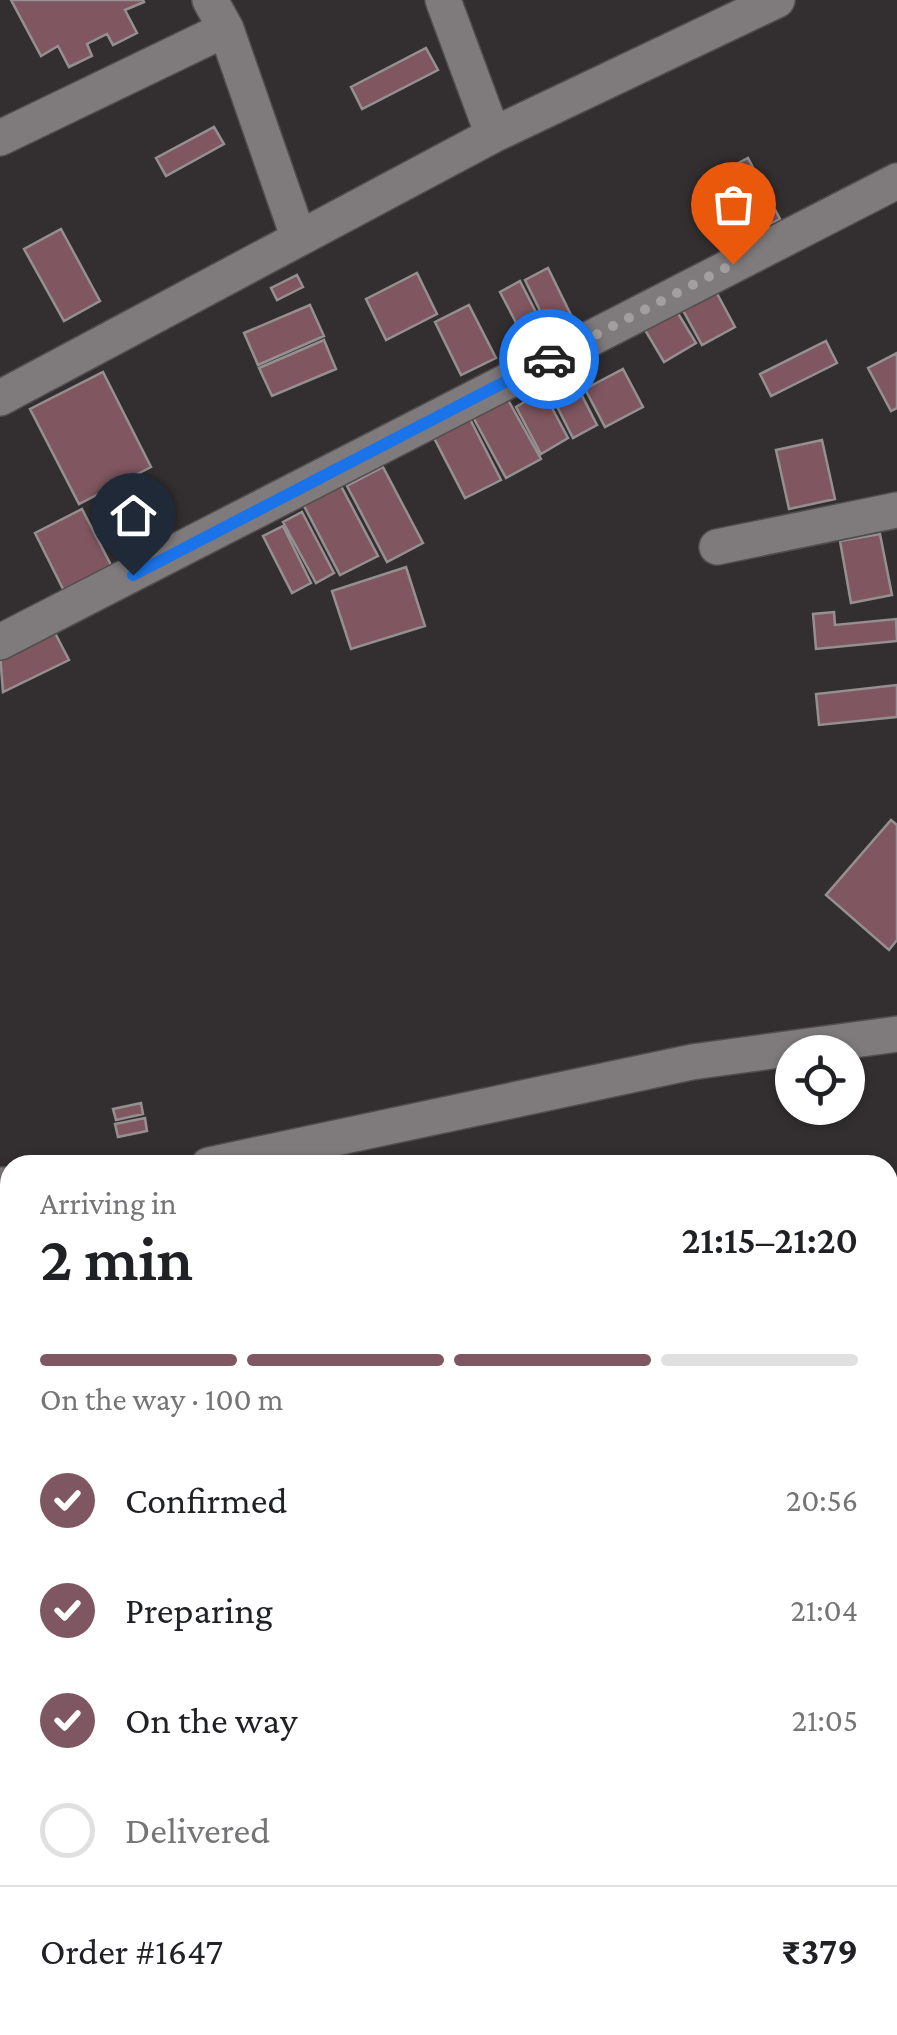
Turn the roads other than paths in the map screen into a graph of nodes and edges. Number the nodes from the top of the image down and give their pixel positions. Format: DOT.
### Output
graph roads {
  1 [pos="443,0"];
  2 [pos="777,0"];
  3 [pos="218,14"];
  4 [pos="493,136"];
  5 [pos="0,138"];
  6 [pos="897,181"];
  7 [pos="298,236"];
  8 [pos="0,398"];
  9 [pos="897,510"];
  10 [pos="718,547"];
  11 [pos="0,642"];
  12 [pos="897,1034"];
  13 [pos="256,1155"];
  1 -- 4 [label="street"];
  2 -- 4 [label="street"];
  3 -- 5 [label="street"];
  3 -- 7 [label="street"];
  4 -- 7 [label="street"];
  6 -- 11 [label="street"];
  7 -- 8 [label="street"];
  9 -- 10 [label="street"];
  12 -- 13 [label="street"];
}
